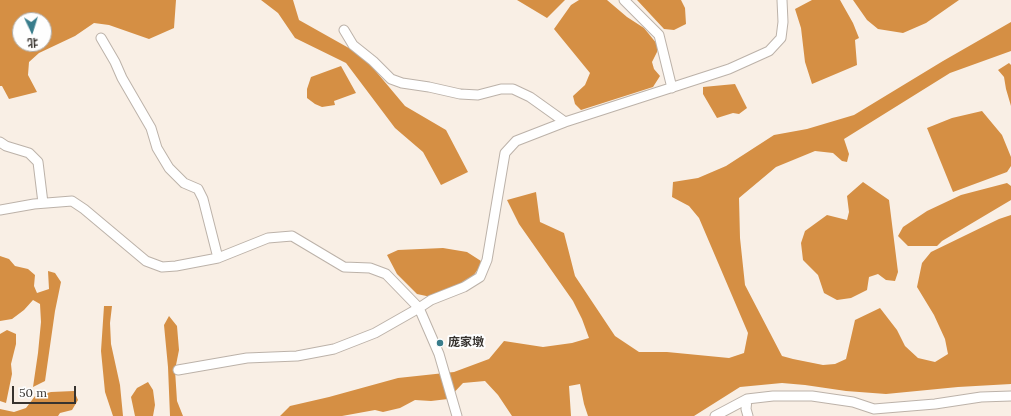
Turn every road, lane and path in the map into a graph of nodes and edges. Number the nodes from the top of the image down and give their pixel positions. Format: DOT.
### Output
graph roads {
  1 [pos="624,0"];
  2 [pos="782,0"];
  3 [pos="344,30"];
  4 [pos="101,38"];
  5 [pos="672,88"];
  6 [pos="564,122"];
  7 [pos="0,142"];
  8 [pos="43,203"];
  9 [pos="0,210"];
  10 [pos="218,258"];
  11 [pos="419,308"];
  12 [pos="178,370"];
  13 [pos="1011,396"];
  14 [pos="747,399"];
  15 [pos="457,416"];
  16 [pos="715,416"];
  17 [pos="748,416"];
  1 -- 5 [label="street"];
  2 -- 5 [label="street"];
  3 -- 6 [label="street"];
  4 -- 10 [label="street"];
  5 -- 6 [label="street"];
  6 -- 11 [label="street"];
  7 -- 8 [label="street"];
  8 -- 9 [label="street"];
  8 -- 10 [label="street"];
  10 -- 11 [label="street"];
  11 -- 12 [label="street"];
  11 -- 15 [label="street"];
  13 -- 14 [label="street"];
  14 -- 16 [label="street"];
  14 -- 17 [label="street"];
}
